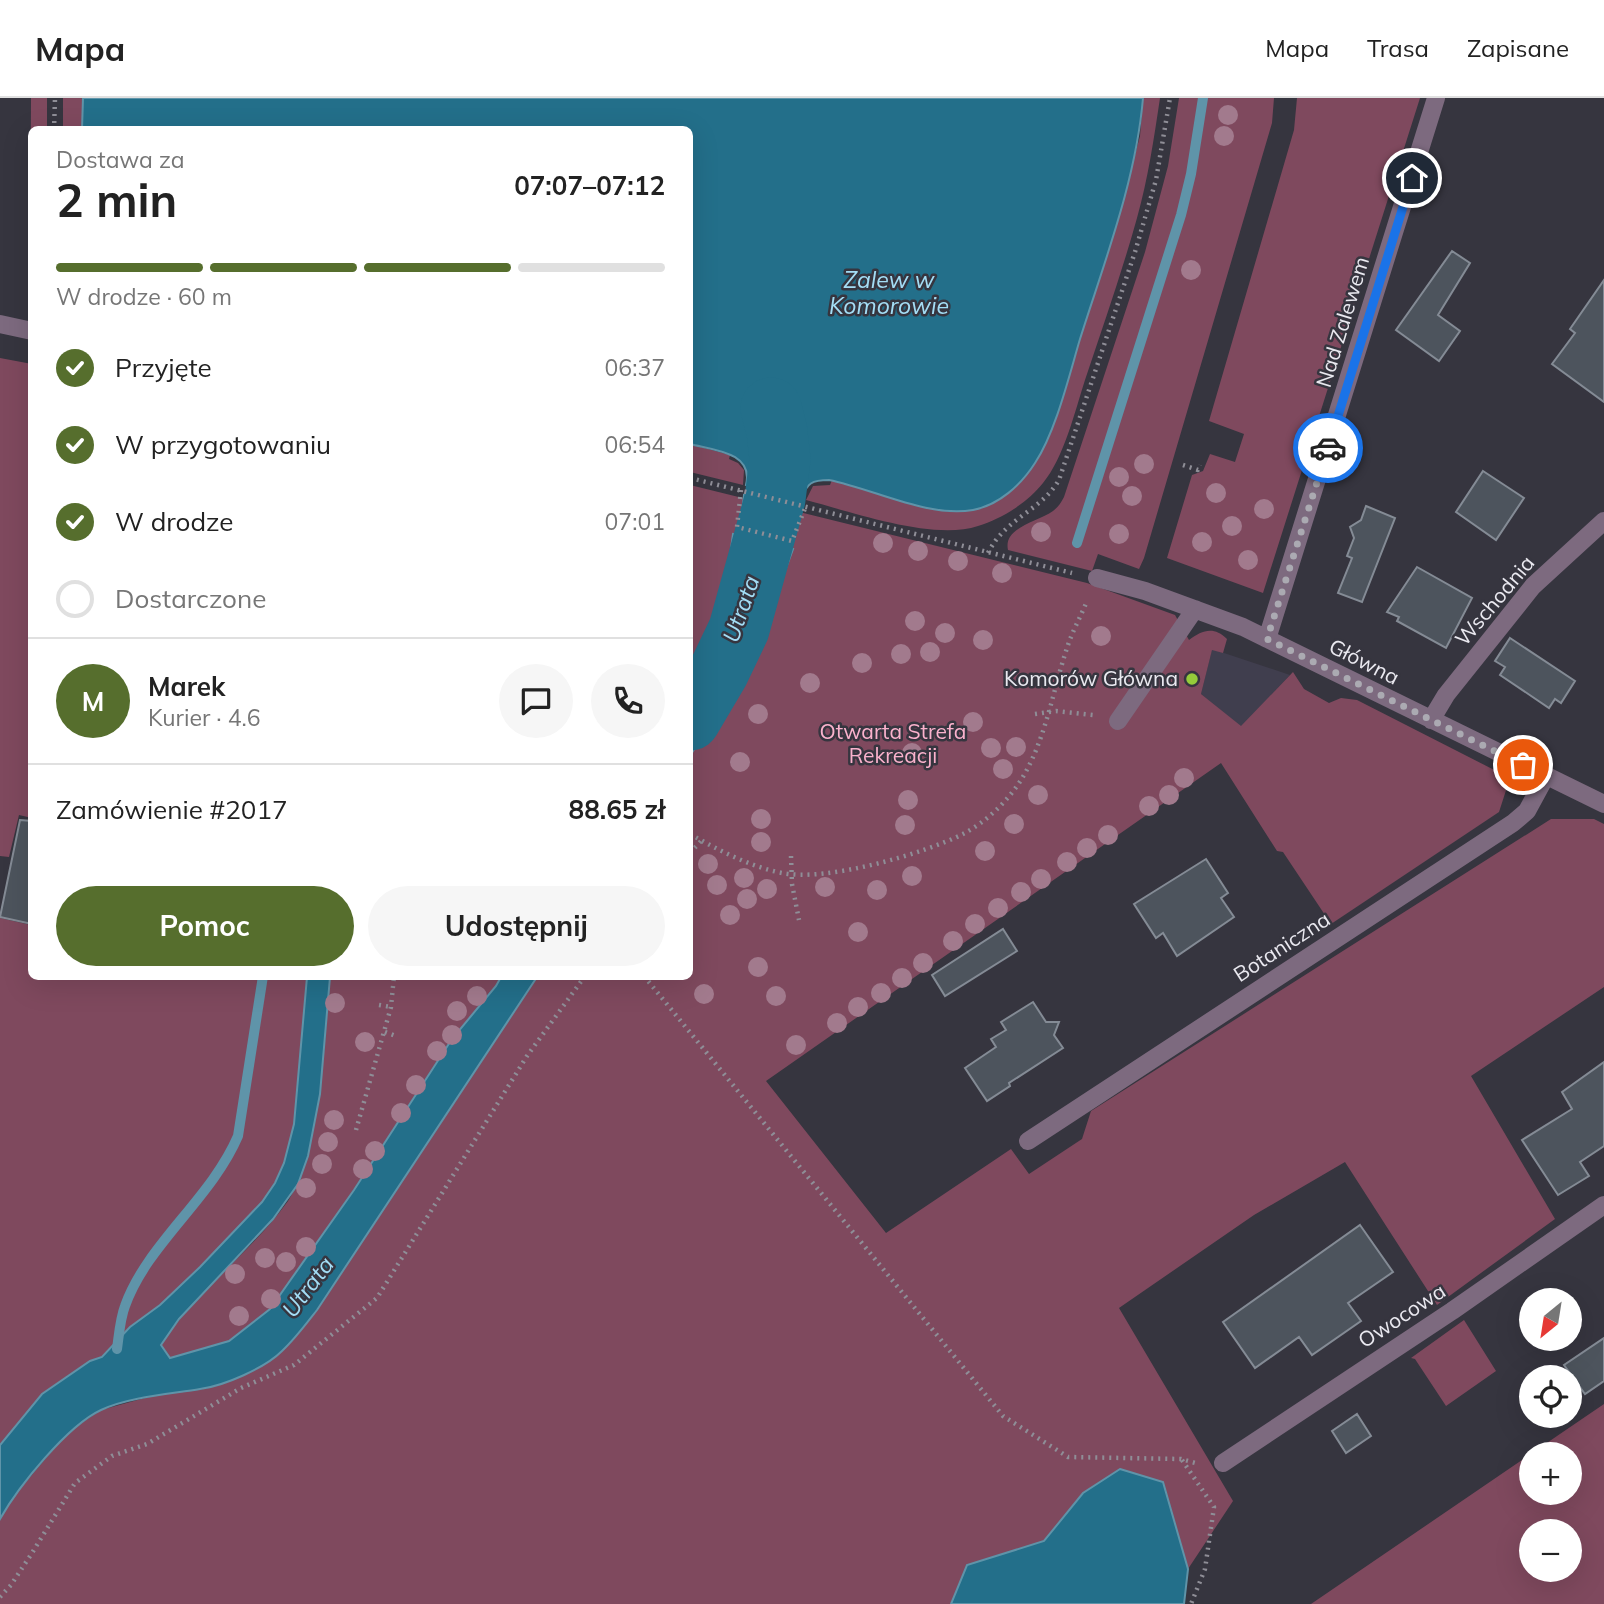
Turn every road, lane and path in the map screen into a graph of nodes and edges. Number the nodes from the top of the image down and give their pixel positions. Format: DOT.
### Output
graph roads {
  1 [pos="55,98"];
  2 [pos="1170,98"];
  3 [pos="1436,98"];
  4 [pos="54,126"];
  5 [pos="0,324"];
  6 [pos="28,330"];
  7 [pos="1183,465"];
  8 [pos="1200,465"];
  9 [pos="693,479"];
  10 [pos="741,489"];
  11 [pos="806,506"];
  12 [pos="1604,521"];
  13 [pos="988,553"];
  14 [pos="1097,578"];
  15 [pos="1195,609"];
  16 [pos="1267,639"];
  17 [pos="1049,711"];
  18 [pos="1035,714"];
  19 [pos="1432,720"];
  20 [pos="1118,721"];
  21 [pos="1546,776"];
  22 [pos="1604,804"];
  23 [pos="693,836"];
  24 [pos="701,841"];
  25 [pos="693,850"];
  26 [pos="791,856"];
  27 [pos="791,874"];
  28 [pos="799,920"];
  29 [pos="394,980"];
  30 [pos="582,980"];
  31 [pos="647,980"];
  32 [pos="379,1004"];
  33 [pos="391,1007"];
  34 [pos="385,1032"];
  35 [pos="396,1036"];
  36 [pos="356,1130"];
  37 [pos="1028,1141"];
  38 [pos="1604,1205"];
  39 [pos="1181,1459"];
  40 [pos="1223,1463"];
  41 [pos="0,1597"];
  42 [pos="1191,1604"];
  1 -- 4 [label="path"];
  2 -- 13 [label="path"];
  3 -- 16 [label="street, Nad Zalewem"];
  5 -- 6 [label="street"];
  7 -- 8 [label="path"];
  9 -- 10 [label="path"];
  10 -- 11 [label="path"];
  10 -- 11 [label="path"];
  11 -- 13 [label="path"];
  12 -- 19 [label="street, Wschodnia"];
  13 -- 14 [label="path"];
  14 -- 15 [label="street, Główna"];
  14 -- 17 [label="path"];
  15 -- 16 [label="street, Główna"];
  15 -- 20 [label="street"];
  16 -- 19 [label="street, Główna"];
  17 -- 18 [label="path"];
  17 -- 20 [label="path"];
  17 -- 27 [label="path"];
  19 -- 21 [label="street, Główna"];
  21 -- 22 [label="street, Główna"];
  21 -- 37 [label="street, Botaniczna"];
  23 -- 24 [label="path"];
  24 -- 25 [label="path"];
  24 -- 27 [label="path"];
  26 -- 27 [label="path"];
  27 -- 28 [label="path"];
  29 -- 33 [label="path"];
  30 -- 41 [label="path"];
  31 -- 39 [label="path"];
  32 -- 33 [label="path"];
  33 -- 34 [label="path"];
  34 -- 35 [label="path"];
  34 -- 36 [label="path"];
  38 -- 40 [label="street, Owocowa"];
  39 -- 40 [label="path"];
  39 -- 42 [label="path"];
}
